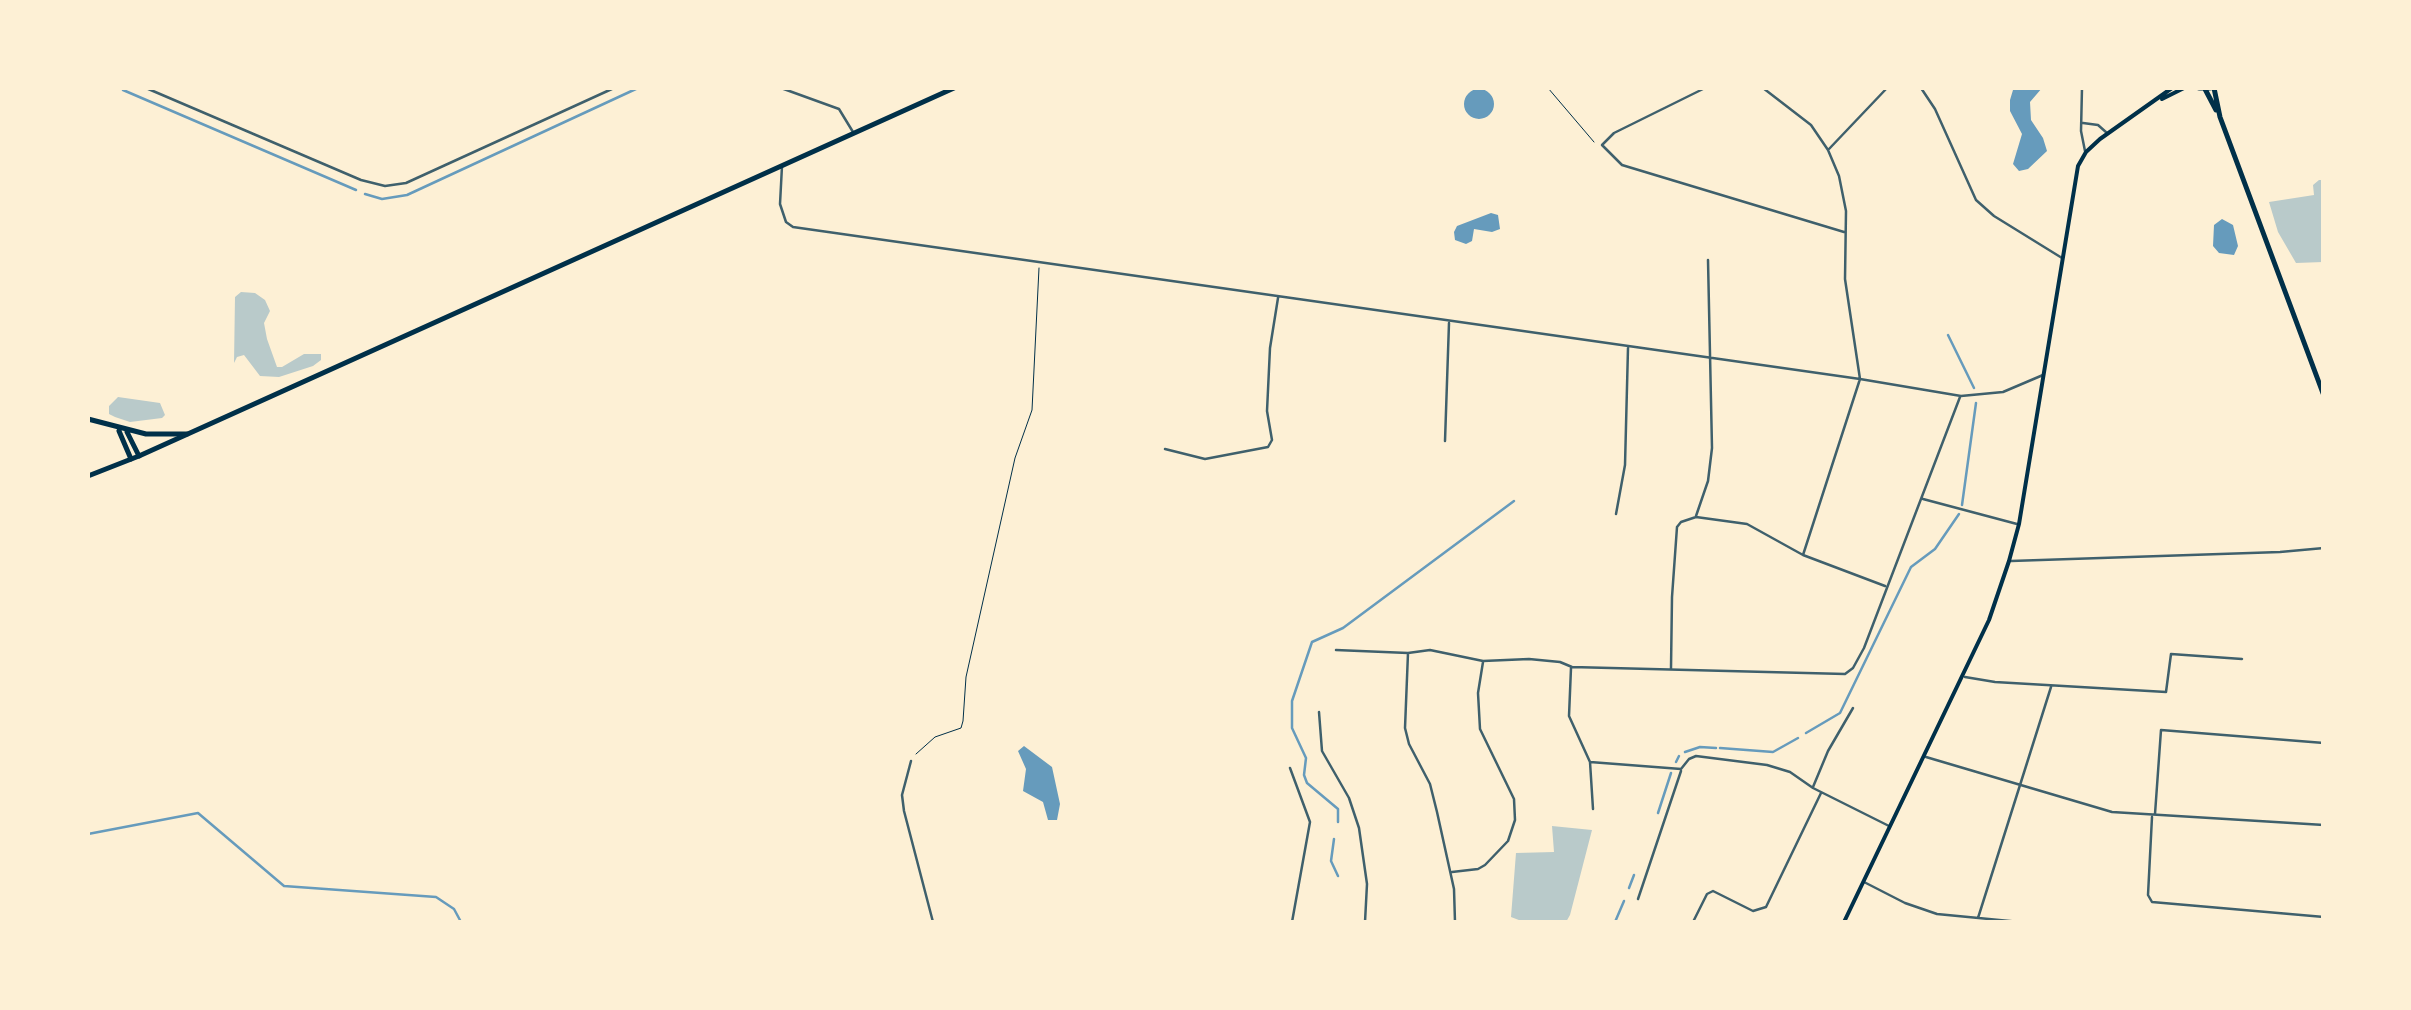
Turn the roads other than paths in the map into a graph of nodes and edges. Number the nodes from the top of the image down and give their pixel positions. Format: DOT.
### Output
graph roads {
  1 [pos="146,88"];
  2 [pos="614,88"];
  3 [pos="782,88"];
  4 [pos="954,88"];
  5 [pos="1704,88"];
  6 [pos="1763,88"];
  7 [pos="1887,88"];
  8 [pos="1922,88"];
  9 [pos="2082,88"];
  10 [pos="2172,88"];
  11 [pos="2184,88"];
  12 [pos="2207,88"];
  13 [pos="2154,103"];
  14 [pos="2081,123"];
  15 [pos="854,132"];
  16 [pos="2108,134"];
  17 [pos="1828,150"];
  18 [pos="2086,152"];
  19 [pos="782,165"];
  20 [pos="1846,233"];
  21 [pos="2063,259"];
  22 [pos="1708,260"];
  23 [pos="1278,297"];
  24 [pos="1450,321"];
  25 [pos="1628,347"];
  26 [pos="1708,358"];
  27 [pos="2044,375"];
  28 [pos="1860,378"];
  29 [pos="1961,396"];
  30 [pos="2324,396"];
  31 [pos="88,419"];
  32 [pos="117,428"];
  33 [pos="126,430"];
  34 [pos="186,434"];
  35 [pos="1445,441"];
  36 [pos="1165,449"];
  37 [pos="139,456"];
  38 [pos="131,459"];
  39 [pos="88,476"];
  40 [pos="1922,499"];
  41 [pos="1616,514"];
  42 [pos="1696,517"];
  43 [pos="2019,524"];
  44 [pos="2324,548"];
  45 [pos="1803,554"];
  46 [pos="2010,561"];
  47 [pos="1887,586"];
  48 [pos="1336,650"];
  49 [pos="1408,653"];
  50 [pos="2242,659"];
  51 [pos="1484,660"];
  52 [pos="1572,667"];
  53 [pos="1671,670"];
  54 [pos="1963,676"];
  55 [pos="2052,685"];
  56 [pos="1853,708"];
  57 [pos="1319,712"];
  58 [pos="2324,743"];
  59 [pos="1925,756"];
  60 [pos="911,761"];
  61 [pos="1590,762"];
  62 [pos="1290,768"];
  63 [pos="1682,769"];
  64 [pos="2021,787"];
  65 [pos="1813,788"];
  66 [pos="1822,792"];
  67 [pos="1592,809"];
  68 [pos="2153,815"];
  69 [pos="2324,826"];
  70 [pos="1890,827"];
  71 [pos="1450,872"];
  72 [pos="1864,882"];
  73 [pos="1638,899"];
  74 [pos="2324,917"];
  75 [pos="1978,918"];
  76 [pos="933,922"];
  77 [pos="1292,922"];
  78 [pos="1365,922"];
  79 [pos="1455,922"];
  80 [pos="1693,922"];
  81 [pos="1844,922"];
  82 [pos="2020,922"];
  1 -- 2 [label="street"];
  3 -- 15 [label="street"];
  4 -- 15 [label="main road"];
  5 -- 20 [label="street"];
  6 -- 17 [label="street"];
  7 -- 17 [label="street"];
  8 -- 21 [label="street"];
  9 -- 14 [label="street"];
  10 -- 13 [label="main road"];
  11 -- 13 [label="main road"];
  12 -- 30 [label="main road"];
  13 -- 16 [label="main road"];
  14 -- 16 [label="street"];
  14 -- 18 [label="street"];
  15 -- 19 [label="main road"];
  16 -- 18 [label="main road"];
  17 -- 20 [label="street"];
  18 -- 21 [label="main road"];
  19 -- 23 [label="street"];
  19 -- 34 [label="main road"];
  20 -- 28 [label="street"];
  21 -- 27 [label="main road"];
  22 -- 26 [label="street"];
  23 -- 24 [label="street"];
  23 -- 36 [label="street"];
  24 -- 25 [label="street"];
  24 -- 35 [label="street"];
  25 -- 26 [label="street"];
  25 -- 41 [label="street"];
  26 -- 28 [label="street"];
  26 -- 42 [label="street"];
  27 -- 29 [label="street"];
  27 -- 43 [label="main road"];
  28 -- 29 [label="street"];
  28 -- 45 [label="street"];
  29 -- 40 [label="street"];
  31 -- 32 [label="main road"];
  32 -- 33 [label="main road"];
  32 -- 38 [label="main road"];
  33 -- 34 [label="main road"];
  33 -- 37 [label="main road"];
  34 -- 37 [label="main road"];
  37 -- 38 [label="main road"];
  38 -- 39 [label="main road"];
  40 -- 43 [label="street"];
  40 -- 47 [label="street"];
  42 -- 45 [label="street"];
  42 -- 53 [label="street"];
  43 -- 46 [label="main road"];
  44 -- 46 [label="street"];
  45 -- 47 [label="street"];
  46 -- 54 [label="main road"];
  47 -- 53 [label="street"];
  48 -- 49 [label="street"];
  49 -- 51 [label="street"];
  49 -- 71 [label="street"];
  50 -- 55 [label="street"];
  51 -- 52 [label="street"];
  51 -- 71 [label="street"];
  52 -- 53 [label="street"];
  52 -- 61 [label="street"];
  54 -- 55 [label="street"];
  54 -- 59 [label="main road"];
  55 -- 64 [label="street"];
  56 -- 65 [label="street"];
  57 -- 78 [label="street"];
  58 -- 68 [label="street"];
  59 -- 64 [label="street"];
  59 -- 70 [label="main road"];
  60 -- 76 [label="street"];
  61 -- 63 [label="street"];
  61 -- 67 [label="street"];
  62 -- 77 [label="street"];
  63 -- 65 [label="street"];
  63 -- 73 [label="street"];
  64 -- 68 [label="street"];
  64 -- 75 [label="street"];
  65 -- 66 [label="street"];
  66 -- 70 [label="street"];
  66 -- 80 [label="street"];
  68 -- 69 [label="street"];
  68 -- 74 [label="street"];
  70 -- 72 [label="main road"];
  71 -- 79 [label="street"];
  72 -- 75 [label="street"];
  72 -- 81 [label="main road"];
  75 -- 82 [label="street"];
}
